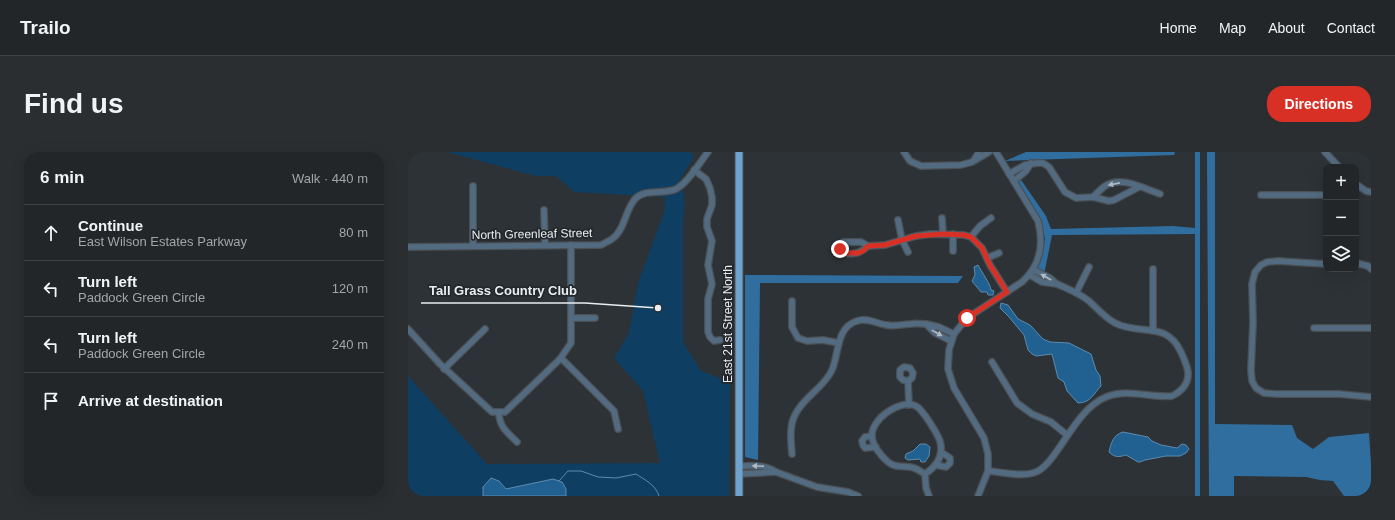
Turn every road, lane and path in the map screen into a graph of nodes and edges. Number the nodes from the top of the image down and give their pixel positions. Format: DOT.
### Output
graph roads {
  1 [pos="708,152"];
  2 [pos="738,152"];
  3 [pos="904,152"];
  4 [pos="979,152"];
  5 [pos="989,152"];
  6 [pos="996,152"];
  7 [pos="1325,152"];
  8 [pos="972,162"];
  9 [pos="1031,163"];
  10 [pos="1336,164"];
  11 [pos="694,170"];
  12 [pos="1009,174"];
  13 [pos="1014,181"];
  14 [pos="473,186"];
  15 [pos="1359,186"];
  16 [pos="1138,187"];
  17 [pos="1371,192"];
  18 [pos="1160,194"];
  19 [pos="1261,195"];
  20 [pos="1323,195"];
  21 [pos="1093,197"];
  22 [pos="544,210"];
  23 [pos="942,218"];
  24 [pos="991,218"];
  25 [pos="898,220"];
  26 [pos="943,234"];
  27 [pos="953,234"];
  28 [pos="971,237"];
  29 [pos="902,240"];
  30 [pos="545,245"];
  31 [pos="571,245"];
  32 [pos="473,246"];
  33 [pos="868,246"];
  34 [pos="408,247"];
  35 [pos="953,251"];
  36 [pos="908,252"];
  37 [pos="998,253"];
  38 [pos="987,258"];
  39 [pos="1323,264"];
  40 [pos="1359,264"];
  41 [pos="1089,267"];
  42 [pos="1153,269"];
  43 [pos="1371,269"];
  44 [pos="1032,272"];
  45 [pos="1007,292"];
  46 [pos="1076,293"];
  47 [pos="792,301"];
  48 [pos="572,318"];
  49 [pos="595,318"];
  50 [pos="926,324"];
  51 [pos="1314,328"];
  52 [pos="1371,328"];
  53 [pos="408,329"];
  54 [pos="485,329"];
  55 [pos="1153,331"];
  56 [pos="954,334"];
  57 [pos="720,340"];
  58 [pos="951,341"];
  59 [pos="839,343"];
  60 [pos="561,358"];
  61 [pos="992,362"];
  62 [pos="444,369"];
  63 [pos="908,381"];
  64 [pos="1371,397"];
  65 [pos="909,405"];
  66 [pos="499,412"];
  67 [pos="618,429"];
  68 [pos="1067,435"];
  69 [pos="872,436"];
  70 [pos="517,442"];
  71 [pos="876,447"];
  72 [pos="941,452"];
  73 [pos="792,454"];
  74 [pos="936,465"];
  75 [pos="739,470"];
  76 [pos="988,471"];
  77 [pos="925,474"];
  78 [pos="926,488"];
  79 [pos="739,496"];
  80 [pos="858,496"];
  81 [pos="925,496"];
  82 [pos="929,496"];
  83 [pos="978,496"];
  1 -- 11 [label="street, North Greenleaf Street"];
  2 -- 75 [label="main road, East 21st Street North"];
  3 -- 8 [label="street"];
  4 -- 8 [label="street"];
  5 -- 8 [label="street"];
  6 -- 12 [label="street"];
  7 -- 10 [label="street"];
  9 -- 12 [label="street"];
  9 -- 13 [label="street"];
  9 -- 21 [label="street"];
  11 -- 31 [label="street, North Greenleaf Street"];
  11 -- 57 [label="street"];
  12 -- 13 [label="street"];
  13 -- 44 [label="street"];
  14 -- 32 [label="street"];
  15 -- 17 [label="street"];
  16 -- 18 [label="street"];
  16 -- 21 [label="street"];
  16 -- 21 [label="street, one-way"];
  19 -- 20 [label="street"];
  22 -- 30 [label="street"];
  23 -- 26 [label="street"];
  24 -- 28 [label="street"];
  25 -- 29 [label="street"];
  26 -- 27 [label="street"];
  26 -- 29 [label="street"];
  27 -- 28 [label="street"];
  27 -- 35 [label="street"];
  28 -- 38 [label="street"];
  29 -- 33 [label="street"];
  29 -- 36 [label="street"];
  30 -- 31 [label="street, North Greenleaf Street"];
  30 -- 32 [label="street, North Greenleaf Street"];
  31 -- 48 [label="street"];
  32 -- 34 [label="street, North Greenleaf Street"];
  37 -- 38 [label="street"];
  38 -- 45 [label="street"];
  39 -- 64 [label="street"];
  40 -- 43 [label="street"];
  41 -- 46 [label="street"];
  42 -- 55 [label="street"];
  44 -- 45 [label="street"];
  44 -- 46 [label="street"];
  45 -- 56 [label="street"];
  46 -- 55 [label="street"];
  47 -- 59 [label="street"];
  48 -- 49 [label="street"];
  48 -- 60 [label="street"];
  50 -- 56 [label="street"];
  50 -- 58 [label="street, one-way"];
  50 -- 59 [label="street"];
  51 -- 52 [label="street"];
  53 -- 62 [label="street"];
  54 -- 62 [label="street"];
  55 -- 68 [label="street"];
  56 -- 58 [label="street"];
  58 -- 76 [label="street"];
  59 -- 73 [label="street"];
  60 -- 66 [label="street"];
  60 -- 67 [label="street"];
  61 -- 68 [label="street"];
  62 -- 66 [label="street"];
  63 -- 65 [label="street"];
  65 -- 69 [label="street"];
  65 -- 72 [label="street"];
  66 -- 70 [label="street"];
  68 -- 76 [label="street"];
  69 -- 71 [label="street"];
  69 -- 71 [label="street"];
  71 -- 77 [label="street"];
  72 -- 74 [label="street"];
  72 -- 74 [label="street"];
  74 -- 77 [label="street"];
  75 -- 79 [label="main road, East 21st Street North"];
  75 -- 80 [label="street"];
  76 -- 83 [label="street"];
  77 -- 78 [label="street"];
  78 -- 81 [label="street"];
  78 -- 82 [label="street"];
}
